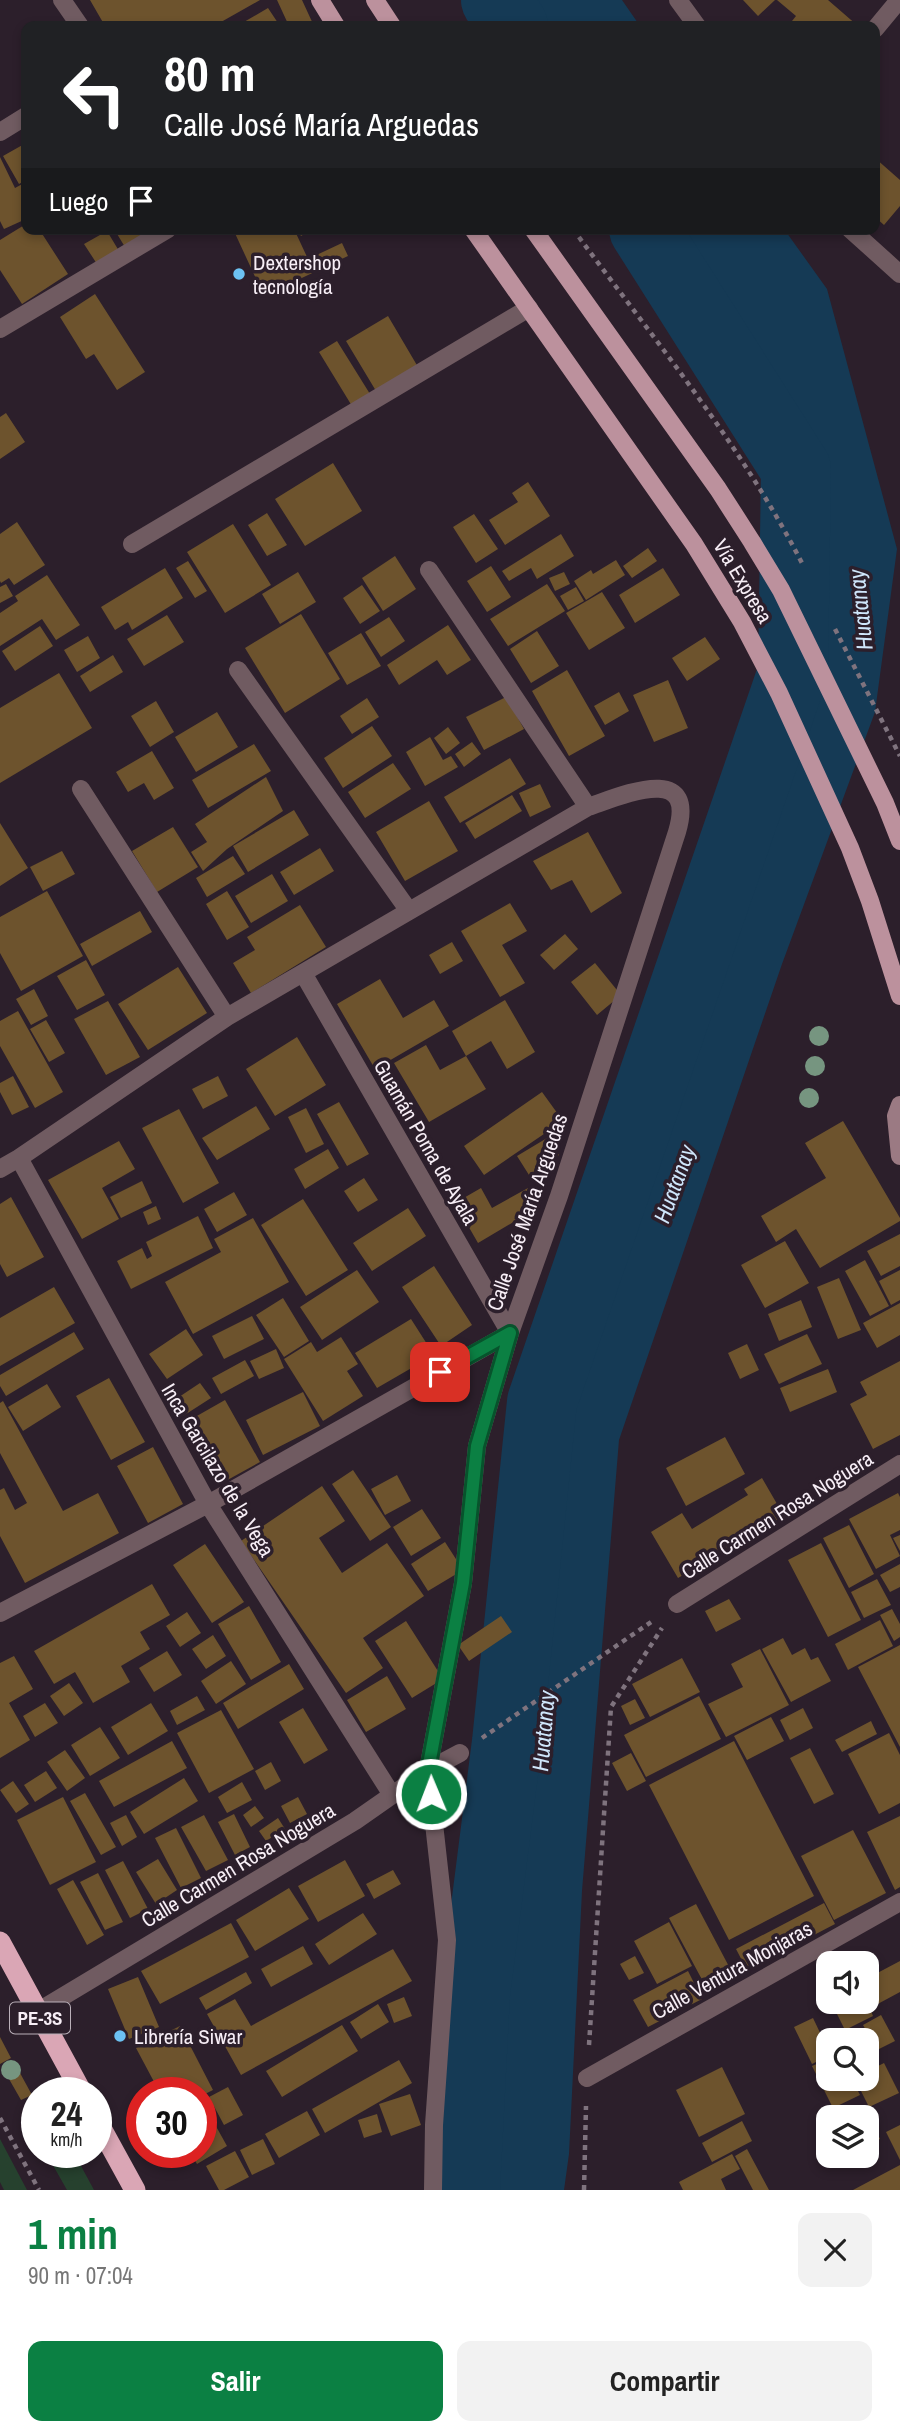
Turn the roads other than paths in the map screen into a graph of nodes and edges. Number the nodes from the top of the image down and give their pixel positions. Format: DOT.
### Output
graph roads {
  1 [pos="62,0"];
  2 [pos="320,0"];
  3 [pos="375,0"];
  4 [pos="678,0"];
  5 [pos="899,0"];
  6 [pos="77,21"];
  7 [pos="333,21"];
  8 [pos="389,21"];
  9 [pos="693,21"];
  10 [pos="880,23"];
  11 [pos="21,119"];
  12 [pos="0,132"];
  13 [pos="158,235"];
  14 [pos="477,235"];
  15 [pos="537,235"];
  16 [pos="857,235"];
  17 [pos="900,274"];
  18 [pos="529,308"];
  19 [pos="0,329"];
  20 [pos="132,544"];
  21 [pos="429,570"];
  22 [pos="239,670"];
  23 [pos="81,789"];
  24 [pos="588,807"];
  25 [pos="900,841"];
  26 [pos="410,911"];
  27 [pos="303,973"];
  28 [pos="900,996"];
  29 [pos="227,1017"];
  30 [pos="900,1105"];
  31 [pos="900,1156"];
  32 [pos="19,1158"];
  33 [pos="0,1169"];
  34 [pos="510,1333"];
  35 [pos="900,1464"];
  36 [pos="208,1504"];
  37 [pos="677,1604"];
  38 [pos="0,1613"];
  39 [pos="460,1753"];
  40 [pos="428,1770"];
  41 [pos="392,1795"];
  42 [pos="900,1902"];
  43 [pos="0,1942"];
  44 [pos="37,2012"];
  45 [pos="73,2077"];
  46 [pos="587,2078"];
  47 [pos="112,2148"];
  48 [pos="135,2190"];
  49 [pos="433,2190"];
  1 -- 6 [label="street"];
  2 -- 7 [label="main road"];
  3 -- 8 [label="main road"];
  4 -- 9 [label="street"];
  5 -- 10 [label="street"];
  11 -- 12 [label="street"];
  13 -- 19 [label="street"];
  14 -- 18 [label="main road, Vía Expresa"];
  15 -- 25 [label="main road, Vía Expresa"];
  16 -- 17 [label="street"];
  18 -- 20 [label="street"];
  18 -- 28 [label="main road, Vía Expresa"];
  21 -- 24 [label="street"];
  22 -- 26 [label="street"];
  23 -- 29 [label="street"];
  24 -- 26 [label="street"];
  24 -- 34 [label="street, Calle José María Arguedas"];
  26 -- 27 [label="street"];
  27 -- 29 [label="street"];
  27 -- 34 [label="street, Guamán Poma de Ayala"];
  29 -- 32 [label="street"];
  30 -- 31 [label="main road"];
  32 -- 33 [label="street"];
  32 -- 36 [label="street, Inca Garcilazo de la Vega"];
  34 -- 36 [label="street, Calle José María Arguedas"];
  34 -- 40 [label="street"];
  35 -- 37 [label="street, Calle Carmen Rosa Noguera"];
  36 -- 38 [label="street, Calle José María Arguedas"];
  36 -- 41 [label="street, Inca Garcilazo de la Vega"];
  39 -- 40 [label="street, Calle Carmen Rosa Noguera"];
  40 -- 41 [label="street, Calle Carmen Rosa Noguera"];
  40 -- 49 [label="street"];
  41 -- 44 [label="street, Calle Carmen Rosa Noguera"];
  42 -- 46 [label="street, Calle Ventura Monjaras"];
  43 -- 44 [label="highway, PE-3S"];
  44 -- 45 [label="highway, PE-3S"];
  47 -- 48 [label="highway"];
}
